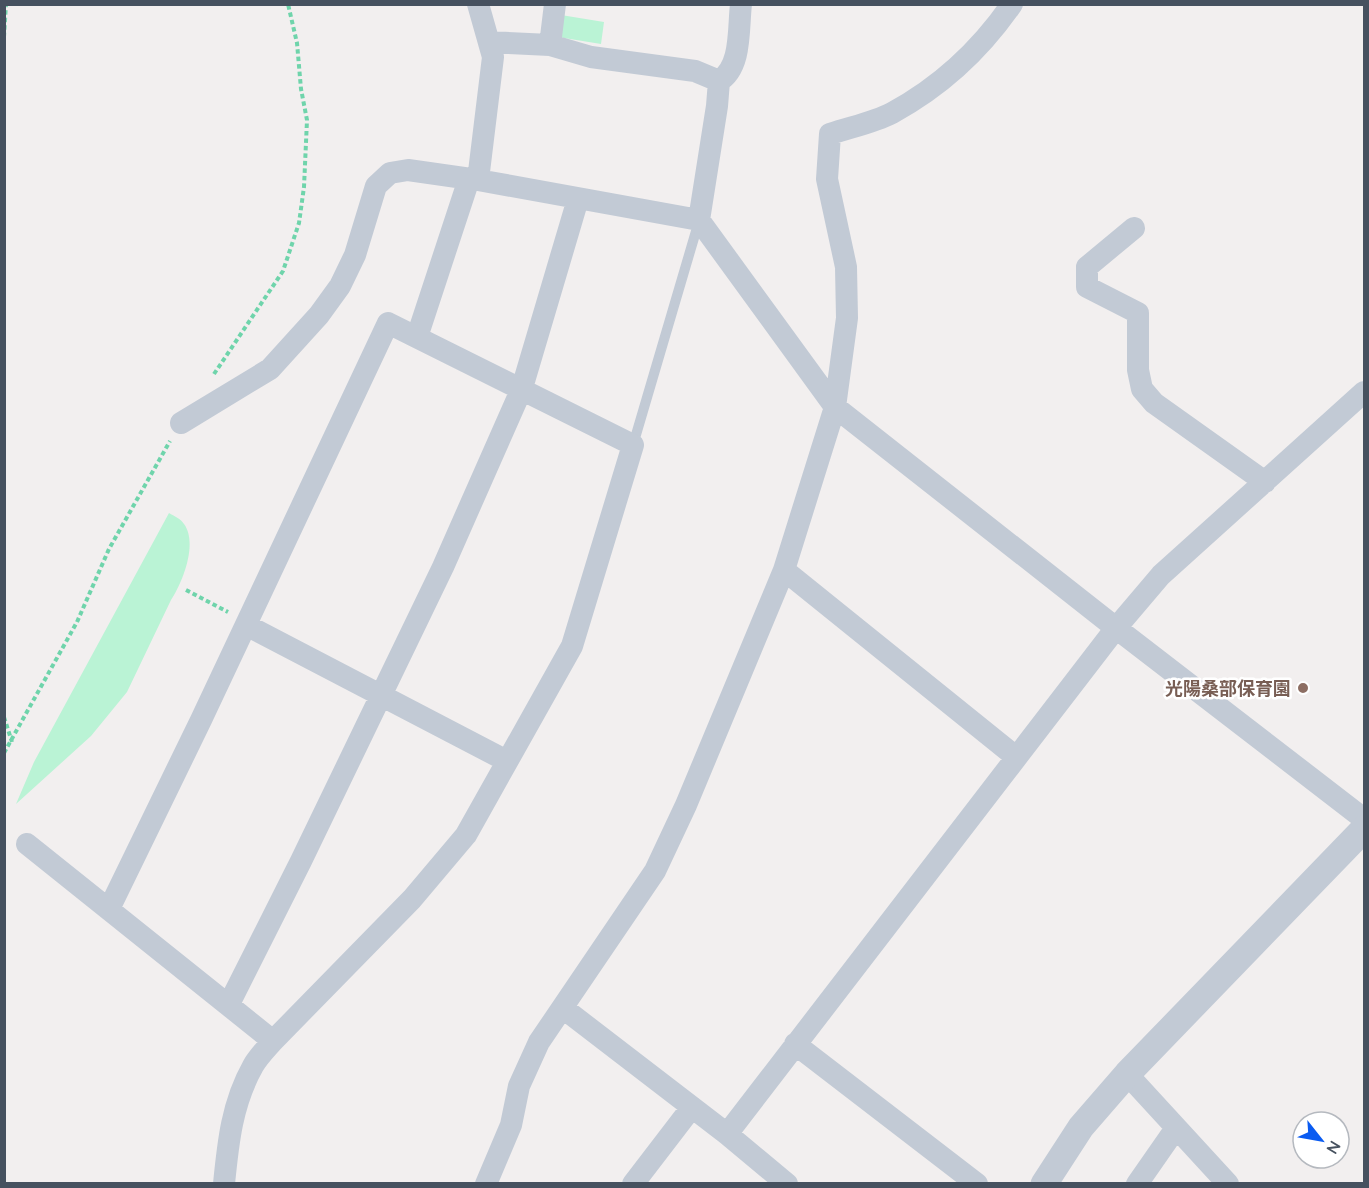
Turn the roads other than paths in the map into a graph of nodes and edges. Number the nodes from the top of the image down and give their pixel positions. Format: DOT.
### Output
graph roads {
  1 [pos="478,4"];
  2 [pos="555,4"];
  3 [pos="741,4"];
  4 [pos="1012,4"];
  5 [pos="490,42"];
  6 [pos="550,45"];
  7 [pos="719,81"];
  8 [pos="474,179"];
  9 [pos="578,200"];
  10 [pos="699,220"];
  11 [pos="1134,228"];
  12 [pos="417,337"];
  13 [pos="522,388"];
  14 [pos="1365,392"];
  15 [pos="835,407"];
  16 [pos="181,423"];
  17 [pos="633,445"];
  18 [pos="1265,482"];
  19 [pos="784,570"];
  20 [pos="247,623"];
  21 [pos="1116,628"];
  22 [pos="381,693"];
  23 [pos="1016,757"];
  24 [pos="507,761"];
  25 [pos="1365,819"];
  26 [pos="1365,829"];
  27 [pos="27,844"];
  28 [pos="109,909"];
  29 [pos="229,1004"];
  30 [pos="563,1008"];
  31 [pos="273,1041"];
  32 [pos="795,1044"];
  33 [pos="1127,1074"];
  34 [pos="692,1107"];
  35 [pos="1176,1128"];
  36 [pos="727,1134"];
  37 [pos="224,1184"];
  38 [pos="486,1184"];
  39 [pos="633,1184"];
  40 [pos="787,1184"];
  41 [pos="977,1184"];
  42 [pos="1044,1184"];
  43 [pos="1137,1184"];
  44 [pos="1228,1184"];
  1 -- 5 [label="street"];
  2 -- 6 [label="street"];
  3 -- 7 [label="street"];
  4 -- 15 [label="street"];
  5 -- 6 [label="street"];
  5 -- 8 [label="street"];
  6 -- 7 [label="street"];
  7 -- 10 [label="street"];
  8 -- 9 [label="street"];
  8 -- 12 [label="street"];
  8 -- 16 [label="street"];
  9 -- 10 [label="street"];
  9 -- 13 [label="street"];
  10 -- 15 [label="street"];
  10 -- 17 [label="lane"];
  11 -- 18 [label="street"];
  12 -- 13 [label="street"];
  12 -- 20 [label="street"];
  13 -- 17 [label="street"];
  13 -- 22 [label="street"];
  14 -- 18 [label="street"];
  15 -- 19 [label="street"];
  15 -- 21 [label="street"];
  17 -- 24 [label="street"];
  18 -- 21 [label="street"];
  19 -- 23 [label="street"];
  19 -- 30 [label="street"];
  20 -- 22 [label="street"];
  20 -- 28 [label="street"];
  21 -- 23 [label="street"];
  21 -- 25 [label="street"];
  22 -- 24 [label="street"];
  22 -- 29 [label="street"];
  23 -- 32 [label="street"];
  24 -- 31 [label="street"];
  26 -- 33 [label="street"];
  27 -- 28 [label="street"];
  28 -- 29 [label="street"];
  29 -- 31 [label="street"];
  30 -- 34 [label="street"];
  30 -- 38 [label="street"];
  31 -- 37 [label="street"];
  32 -- 36 [label="street"];
  32 -- 41 [label="street"];
  33 -- 35 [label="street"];
  33 -- 42 [label="street"];
  34 -- 36 [label="street"];
  34 -- 39 [label="street"];
  35 -- 43 [label="street"];
  35 -- 44 [label="street"];
  36 -- 40 [label="street"];
}
